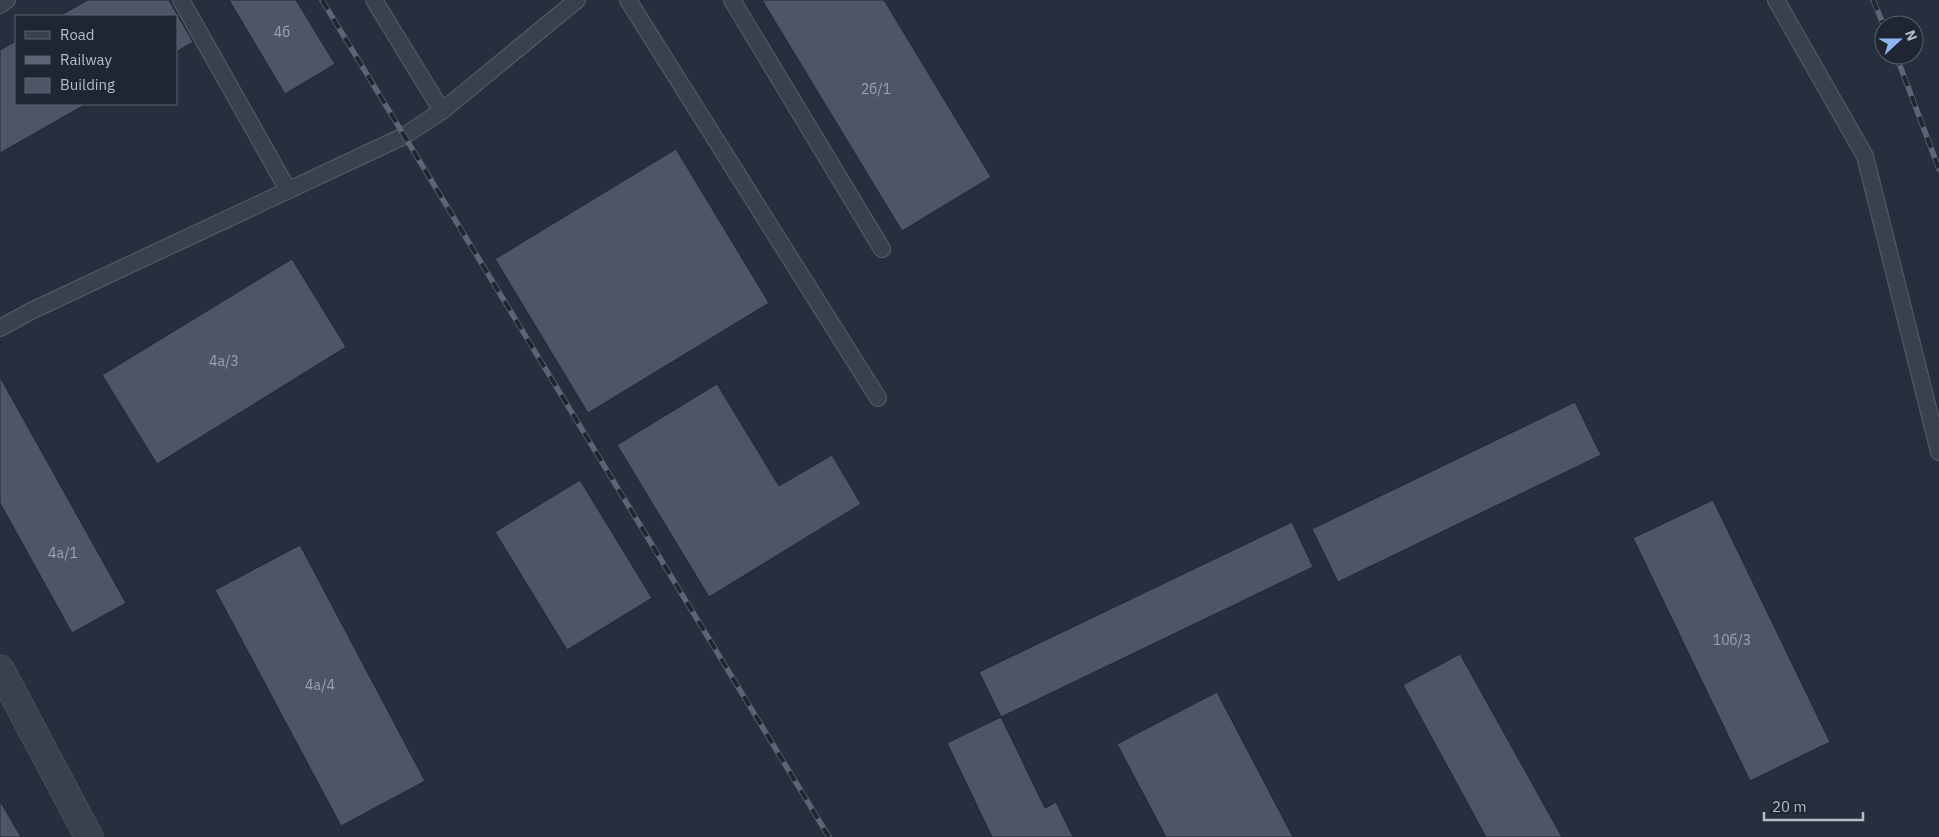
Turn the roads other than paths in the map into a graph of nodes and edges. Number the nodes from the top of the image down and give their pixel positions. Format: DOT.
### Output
graph roads {
  1 [pos="7,0"];
  2 [pos="181,0"];
  3 [pos="374,0"];
  4 [pos="577,0"];
  5 [pos="628,0"];
  6 [pos="732,0"];
  7 [pos="1776,0"];
  8 [pos="0,5"];
  9 [pos="558,6"];
  10 [pos="442,111"];
  11 [pos="288,190"];
  12 [pos="882,249"];
  13 [pos="0,328"];
  14 [pos="878,398"];
  15 [pos="1939,452"];
  16 [pos="0,669"];
  17 [pos="89,837"];
  1 -- 8 [label="lane"];
  2 -- 11 [label="lane"];
  3 -- 10 [label="lane"];
  4 -- 9 [label="lane"];
  5 -- 14 [label="lane"];
  6 -- 12 [label="lane"];
  7 -- 15 [label="lane"];
  9 -- 10 [label="lane"];
  10 -- 11 [label="lane"];
  11 -- 13 [label="lane"];
  16 -- 17 [label="street"];
}
